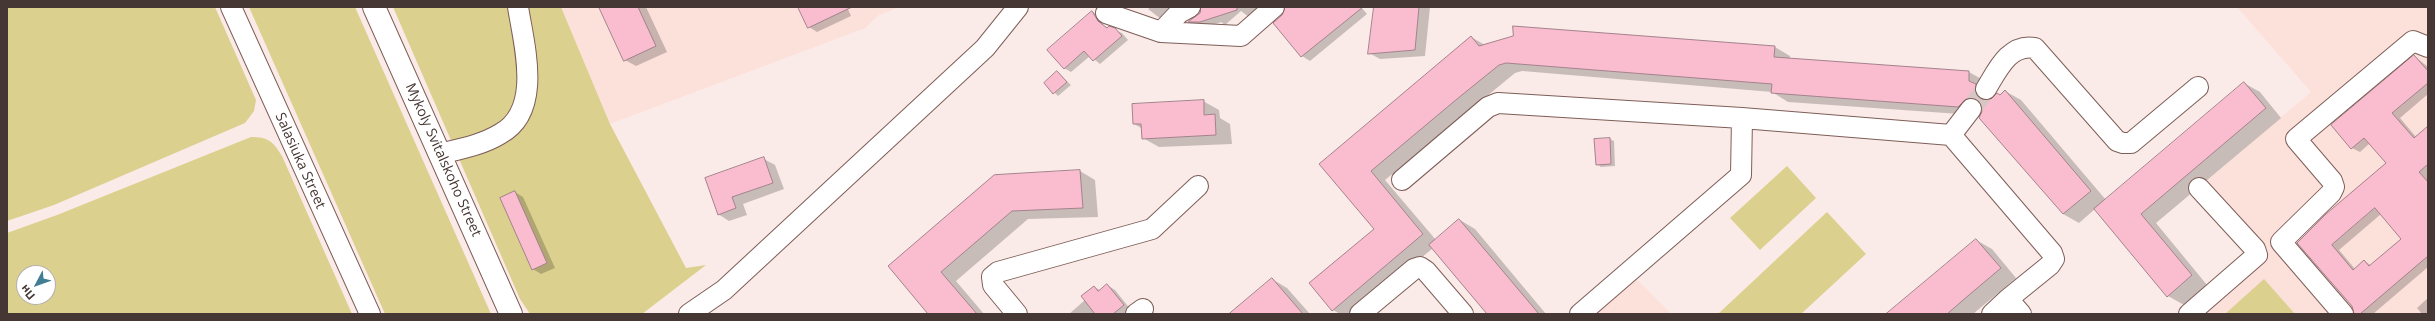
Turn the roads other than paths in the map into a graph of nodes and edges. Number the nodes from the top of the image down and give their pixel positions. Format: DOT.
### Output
graph roads {
  1 [pos="231,7"];
  2 [pos="374,7"];
  3 [pos="518,7"];
  4 [pos="1018,7"];
  5 [pos="1190,7"];
  6 [pos="1274,7"];
  7 [pos="1105,9"];
  8 [pos="1161,32"];
  9 [pos="2428,47"];
  10 [pos="2198,87"];
  11 [pos="1986,89"];
  12 [pos="1971,109"];
  13 [pos="1742,118"];
  14 [pos="1951,135"];
  15 [pos="439,154"];
  16 [pos="1402,180"];
  17 [pos="1198,186"];
  18 [pos="2199,188"];
  19 [pos="2014,307"];
  20 [pos="370,314"];
  21 [pos="511,314"];
  22 [pos="689,314"];
  23 [pos="1016,314"];
  24 [pos="1360,314"];
  25 [pos="1463,314"];
  26 [pos="1580,314"];
  27 [pos="1992,314"];
  28 [pos="2189,314"];
  29 [pos="2343,314"];
  1 -- 20 [label="street, Salasiuka Street"];
  2 -- 15 [label="main road, Mykoly Svitalskoho Street"];
  3 -- 15 [label="street"];
  4 -- 22 [label="street"];
  5 -- 8 [label="street"];
  6 -- 8 [label="street"];
  7 -- 8 [label="street"];
  9 -- 29 [label="street"];
  10 -- 11 [label="street"];
  12 -- 14 [label="street"];
  13 -- 14 [label="street"];
  13 -- 16 [label="street"];
  13 -- 26 [label="street"];
  14 -- 19 [label="street"];
  15 -- 21 [label="main road, Mykoly Svitalskoho Street"];
  17 -- 23 [label="street"];
  18 -- 28 [label="street"];
  19 -- 27 [label="street"];
  24 -- 25 [label="street"];
}
